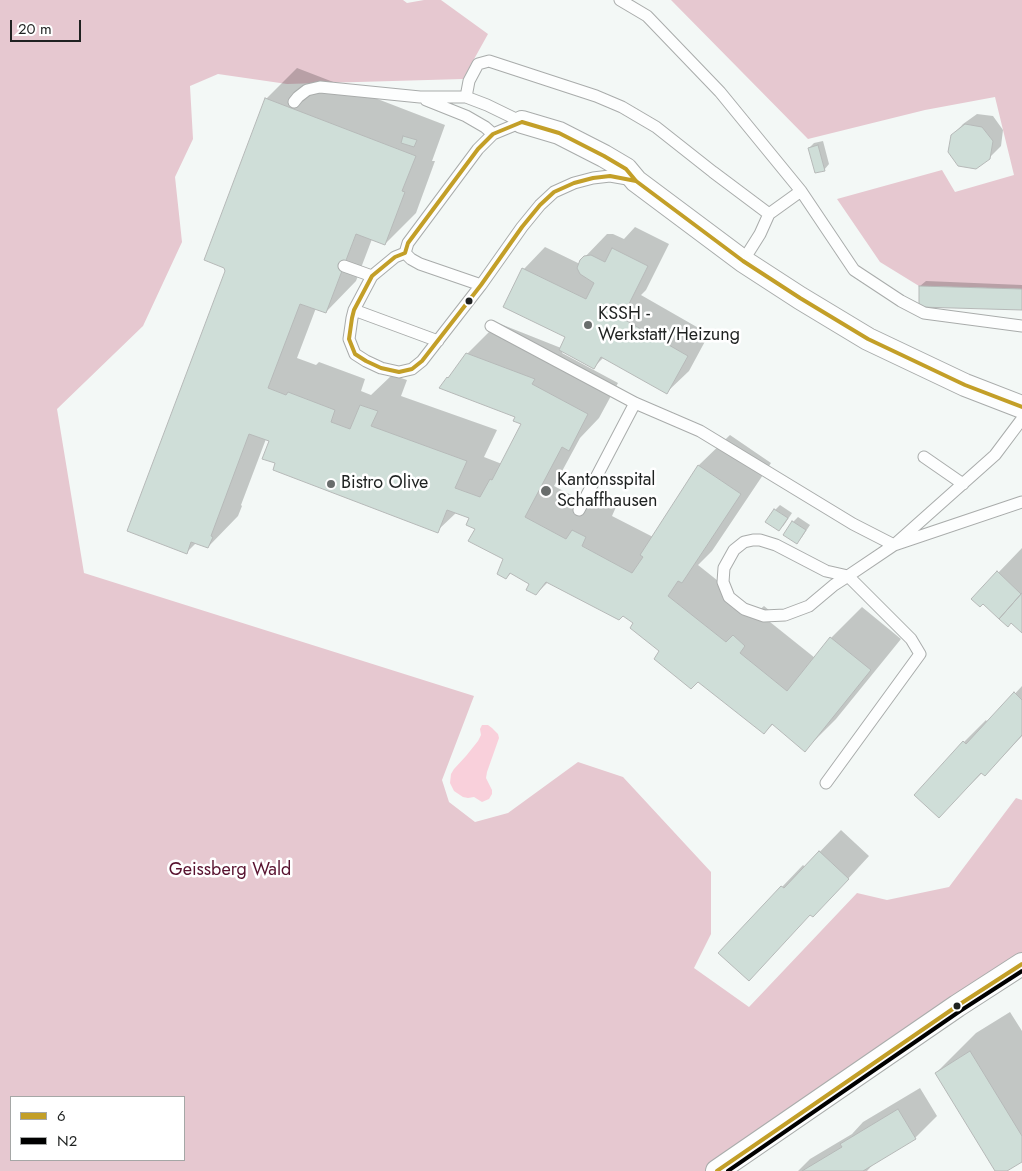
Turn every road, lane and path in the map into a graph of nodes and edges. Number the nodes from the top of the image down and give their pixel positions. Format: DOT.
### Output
graph roads {
  1 [pos="620,0"];
  2 [pos="420,97"];
  3 [pos="466,98"];
  4 [pos="294,102"];
  5 [pos="522,122"];
  6 [pos="493,134"];
  7 [pos="636,181"];
  8 [pos="801,191"];
  9 [pos="769,214"];
  10 [pos="405,252"];
  11 [pos="743,260"];
  12 [pos="344,266"];
  13 [pos="372,276"];
  14 [pos="480,285"];
  15 [pos="354,310"];
  16 [pos="490,326"];
  17 [pos="1022,326"];
  18 [pos="438,341"];
  19 [pos="635,404"];
  20 [pos="1022,407"];
  21 [pos="1022,419"];
  22 [pos="924,457"];
  23 [pos="963,484"];
  24 [pos="1022,502"];
  25 [pos="578,510"];
  26 [pos="894,545"];
  27 [pos="848,576"];
  28 [pos="826,783"];
  29 [pos="1022,964"];
  30 [pos="717,1171"];
  1 -- 8 [label="lane"];
  2 -- 3 [label="lane"];
  2 -- 4 [label="lane"];
  2 -- 6 [label="lane"];
  3 -- 5 [label="lane"];
  3 -- 9 [label="lane"];
  5 -- 6 [label="lane"];
  5 -- 7 [label="street"];
  6 -- 10 [label="lane"];
  7 -- 11 [label="street"];
  7 -- 14 [label="lane"];
  8 -- 9 [label="lane"];
  8 -- 17 [label="lane"];
  9 -- 11 [label="lane"];
  10 -- 13 [label="lane"];
  10 -- 14 [label="lane"];
  11 -- 20 [label="street"];
  12 -- 13 [label="lane"];
  13 -- 15 [label="lane"];
  14 -- 18 [label="lane"];
  15 -- 18 [label="lane"];
  15 -- 18 [label="lane"];
  16 -- 19 [label="lane"];
  19 -- 25 [label="lane"];
  19 -- 26 [label="lane"];
  21 -- 23 [label="lane"];
  22 -- 23 [label="lane"];
  23 -- 26 [label="lane"];
  24 -- 26 [label="lane"];
  26 -- 27 [label="lane"];
  27 -- 27 [label="lane"];
  27 -- 28 [label="lane"];
  29 -- 30 [label="street"];
}
